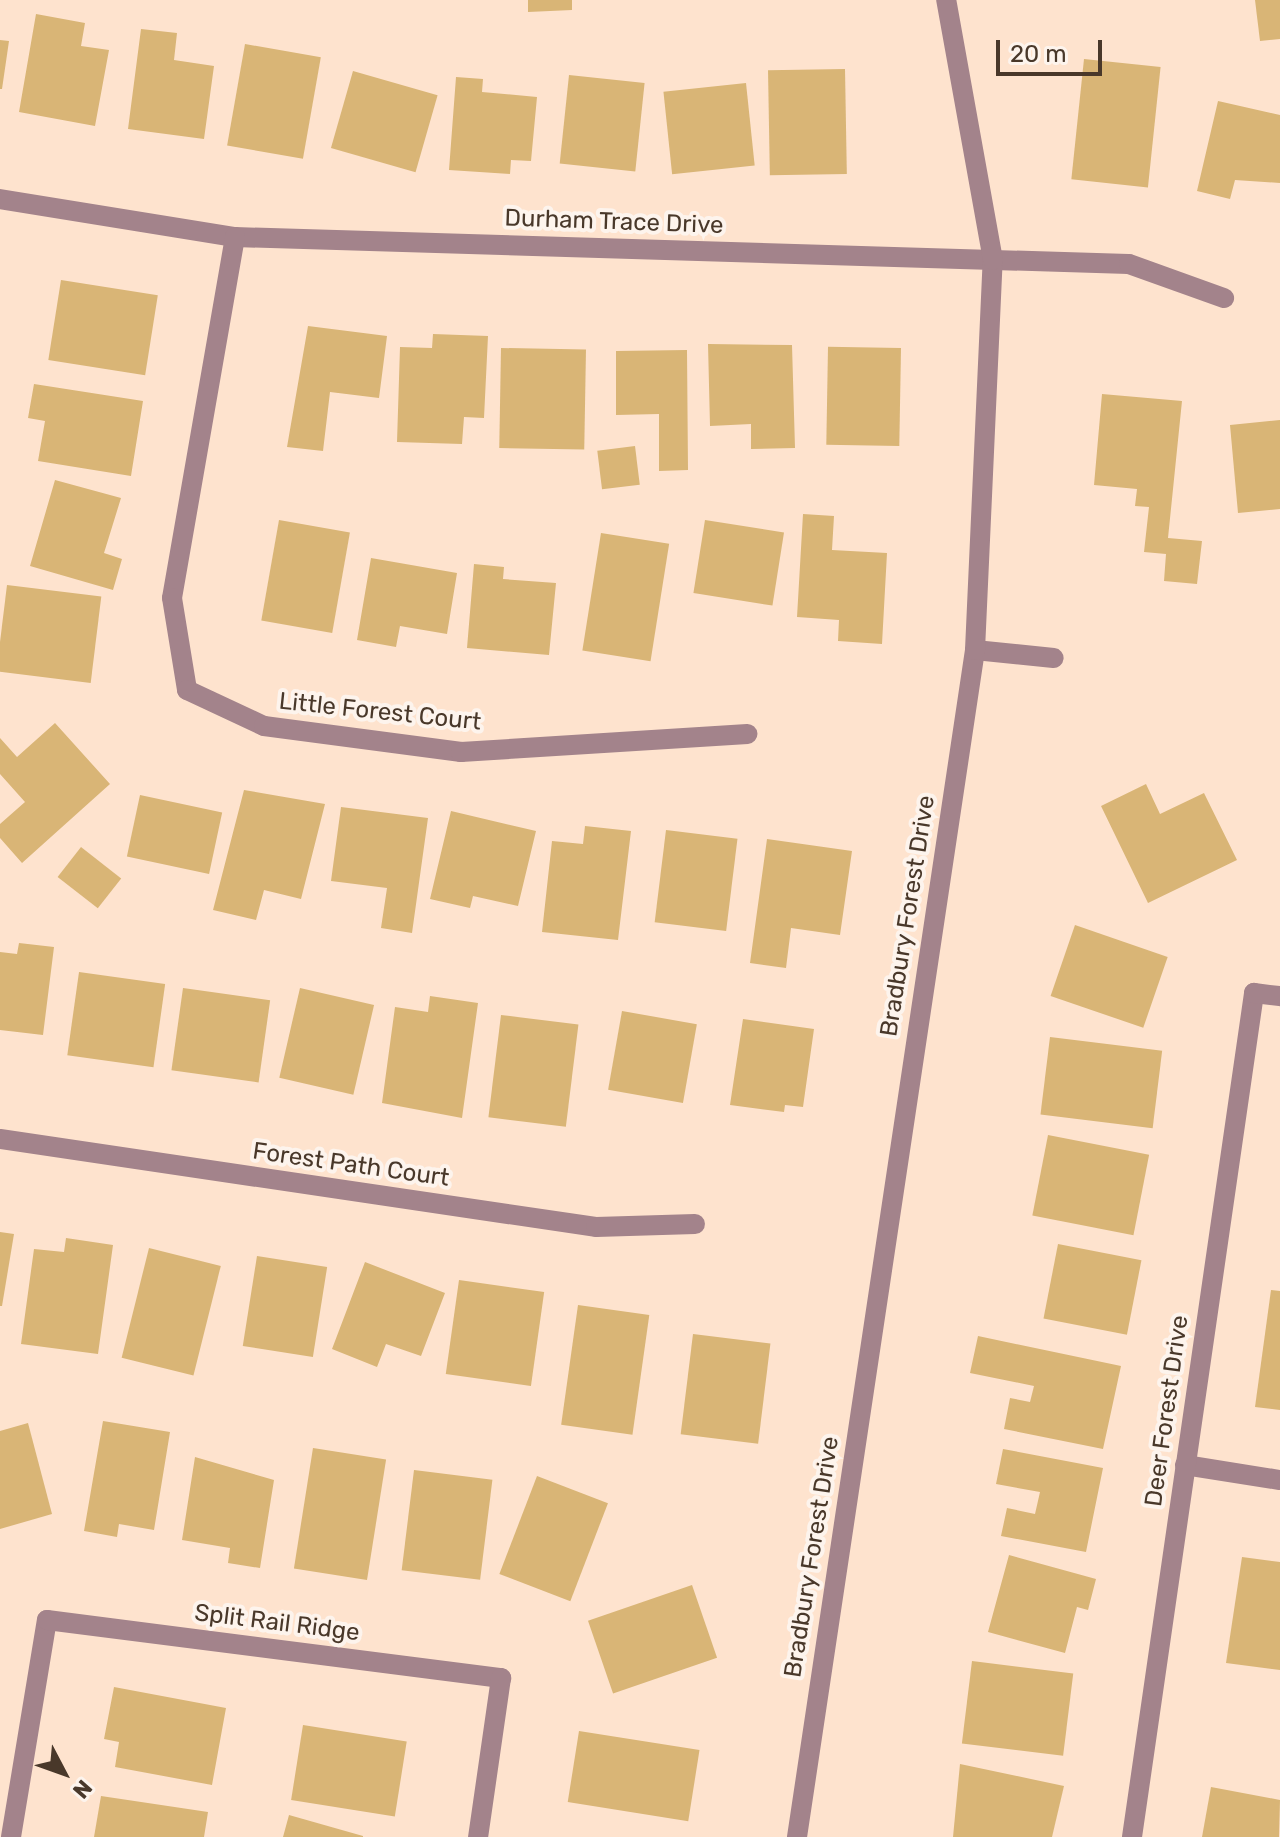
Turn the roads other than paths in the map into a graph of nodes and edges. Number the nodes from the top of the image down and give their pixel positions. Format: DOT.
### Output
graph roads {
  1 [pos="946,0"];
  2 [pos="0,199"];
  3 [pos="235,237"];
  4 [pos="993,260"];
  5 [pos="1224,298"];
  6 [pos="975,650"];
  7 [pos="1054,658"];
  8 [pos="747,734"];
  9 [pos="1280,996"];
  10 [pos="0,1139"];
  11 [pos="695,1224"];
  12 [pos="1185,1465"];
  13 [pos="1280,1480"];
  14 [pos="11,1837"];
  15 [pos="478,1837"];
  16 [pos="797,1837"];
  17 [pos="1132,1837"];
  1 -- 4 [label="street, Bradbury Forest Drive"];
  2 -- 3 [label="street, Durham Trace Drive"];
  3 -- 4 [label="street, Durham Trace Drive"];
  3 -- 8 [label="street, Little Forest Court"];
  4 -- 5 [label="street, Durham Trace Drive"];
  4 -- 6 [label="street, Bradbury Forest Drive"];
  6 -- 7 [label="street"];
  6 -- 16 [label="street, Bradbury Forest Drive"];
  9 -- 12 [label="street, Deer Forest Drive"];
  10 -- 11 [label="street, Forest Path Court"];
  12 -- 13 [label="street"];
  12 -- 17 [label="street, Deer Forest Drive"];
  14 -- 15 [label="street, Split Rail Ridge"];
}
